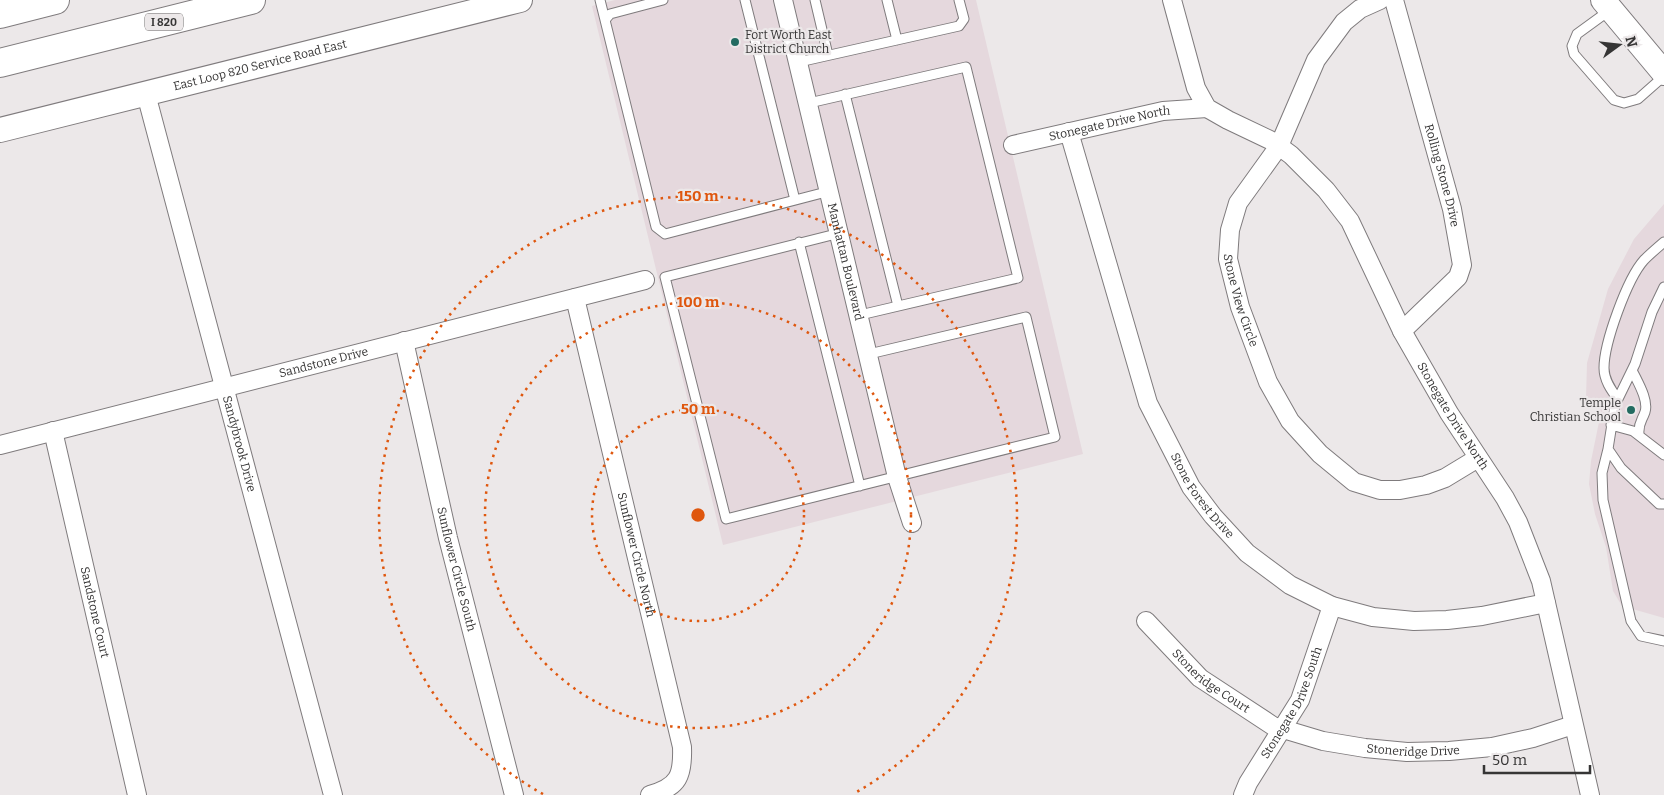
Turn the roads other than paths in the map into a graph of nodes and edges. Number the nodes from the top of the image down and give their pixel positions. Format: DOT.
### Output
graph roads {
  1 [pos="55,0"];
  2 [pos="252,0"];
  3 [pos="520,0"];
  4 [pos="600,0"];
  5 [pos="663,0"];
  6 [pos="745,0"];
  7 [pos="783,0"];
  8 [pos="815,0"];
  9 [pos="887,0"];
  10 [pos="959,0"];
  11 [pos="1172,0"];
  12 [pos="1380,0"];
  13 [pos="1394,0"];
  14 [pos="1607,5"];
  15 [pos="0,14"];
  16 [pos="605,20"];
  17 [pos="897,40"];
  18 [pos="77,43"];
  19 [pos="828,56"];
  20 [pos="799,62"];
  21 [pos="0,63"];
  22 [pos="0,72"];
  23 [pos="1664,74"];
  24 [pos="146,94"];
  25 [pos="845,94"];
  26 [pos="809,103"];
  27 [pos="1207,108"];
  28 [pos="0,130"];
  29 [pos="1070,132"];
  30 [pos="1013,145"];
  31 [pos="1279,146"];
  32 [pos="830,191"];
  33 [pos="795,200"];
  34 [pos="840,233"];
  35 [pos="799,242"];
  36 [pos="1664,242"];
  37 [pos="645,280"];
  38 [pos="1664,287"];
  39 [pos="575,298"];
  40 [pos="898,306"];
  41 [pos="860,315"];
  42 [pos="1402,331"];
  43 [pos="404,341"];
  44 [pos="869,354"];
  45 [pos="1632,370"];
  46 [pos="224,388"];
  47 [pos="1618,398"];
  48 [pos="1611,424"];
  49 [pos="53,431"];
  50 [pos="1638,434"];
  51 [pos="0,445"];
  52 [pos="1608,450"];
  53 [pos="1664,454"];
  54 [pos="1478,458"];
  55 [pos="898,477"];
  56 [pos="860,486"];
  57 [pos="1664,504"];
  58 [pos="912,522"];
  59 [pos="1546,603"];
  60 [pos="1332,606"];
  61 [pos="1146,621"];
  62 [pos="1664,641"];
  63 [pos="1573,725"];
  64 [pos="1283,729"];
  65 [pos="137,795"];
  66 [pos="333,795"];
  67 [pos="514,795"];
  68 [pos="650,795"];
  69 [pos="1243,795"];
  70 [pos="1590,795"];
  1 -- 15 [label="highway"];
  2 -- 18 [label="highway, I 820"];
  3 -- 24 [label="main road, East Loop 820 Service Road East"];
  4 -- 16 [label="lane"];
  5 -- 16 [label="lane"];
  6 -- 33 [label="lane"];
  7 -- 20 [label="street, Manhattan Boulevard"];
  8 -- 19 [label="lane"];
  9 -- 17 [label="lane"];
  10 -- 17 [label="lane"];
  11 -- 27 [label="street"];
  12 -- 31 [label="street, Stone View Circle"];
  13 -- 42 [label="street, Rolling Stone Drive"];
  14 -- 23 [label="main road"];
  14 -- 23 [label="lane"];
  16 -- 33 [label="lane"];
  17 -- 19 [label="lane"];
  18 -- 21 [label="highway, I 820"];
  18 -- 22 [label="highway"];
  19 -- 20 [label="lane"];
  20 -- 26 [label="street, Manhattan Boulevard"];
  24 -- 28 [label="main road, East Loop 820 Service Road East"];
  24 -- 46 [label="street, Sandybrook Drive"];
  25 -- 26 [label="lane"];
  25 -- 40 [label="lane"];
  25 -- 40 [label="lane"];
  26 -- 32 [label="street, Manhattan Boulevard"];
  27 -- 29 [label="street, Stonegate Drive North"];
  27 -- 31 [label="street, Stonegate Drive North"];
  29 -- 30 [label="street, Stonegate Drive North"];
  29 -- 60 [label="street, Stone Forest Drive"];
  31 -- 42 [label="street, Stonegate Drive North"];
  31 -- 54 [label="street, Stone View Circle"];
  32 -- 33 [label="lane"];
  32 -- 34 [label="street, Manhattan Boulevard"];
  34 -- 35 [label="lane"];
  34 -- 41 [label="street, Manhattan Boulevard"];
  35 -- 56 [label="lane"];
  35 -- 56 [label="lane"];
  36 -- 47 [label="lane"];
  37 -- 39 [label="street, Sandstone Drive"];
  38 -- 45 [label="lane"];
  39 -- 43 [label="street, Sandstone Drive"];
  39 -- 68 [label="street, Sunflower Circle North"];
  40 -- 41 [label="lane"];
  41 -- 44 [label="street, Manhattan Boulevard"];
  42 -- 54 [label="street, Stonegate Drive North"];
  43 -- 46 [label="street, Sandstone Drive"];
  43 -- 67 [label="street, Sunflower Circle South"];
  44 -- 55 [label="street, Manhattan Boulevard"];
  44 -- 55 [label="lane"];
  45 -- 47 [label="lane"];
  45 -- 50 [label="lane"];
  46 -- 49 [label="street, Sandstone Drive"];
  46 -- 66 [label="street, Sandybrook Drive"];
  47 -- 48 [label="lane"];
  48 -- 50 [label="lane"];
  48 -- 52 [label="lane"];
  49 -- 51 [label="street, Sandstone Drive"];
  49 -- 65 [label="street, Sandstone Court"];
  50 -- 53 [label="lane"];
  52 -- 57 [label="lane"];
  52 -- 62 [label="lane"];
  54 -- 59 [label="street, Stonegate Drive North"];
  55 -- 56 [label="lane"];
  55 -- 58 [label="street, Manhattan Boulevard"];
  59 -- 60 [label="street, Stone Forest Drive"];
  59 -- 63 [label="street, Stonegate Drive North"];
  60 -- 64 [label="street, Stonegate Drive South"];
  61 -- 64 [label="street, Stoneridge Court"];
  63 -- 64 [label="street, Stoneridge Drive"];
  63 -- 70 [label="street, Stonegate Drive North"];
  64 -- 69 [label="street, Stonegate Drive South"];
}
